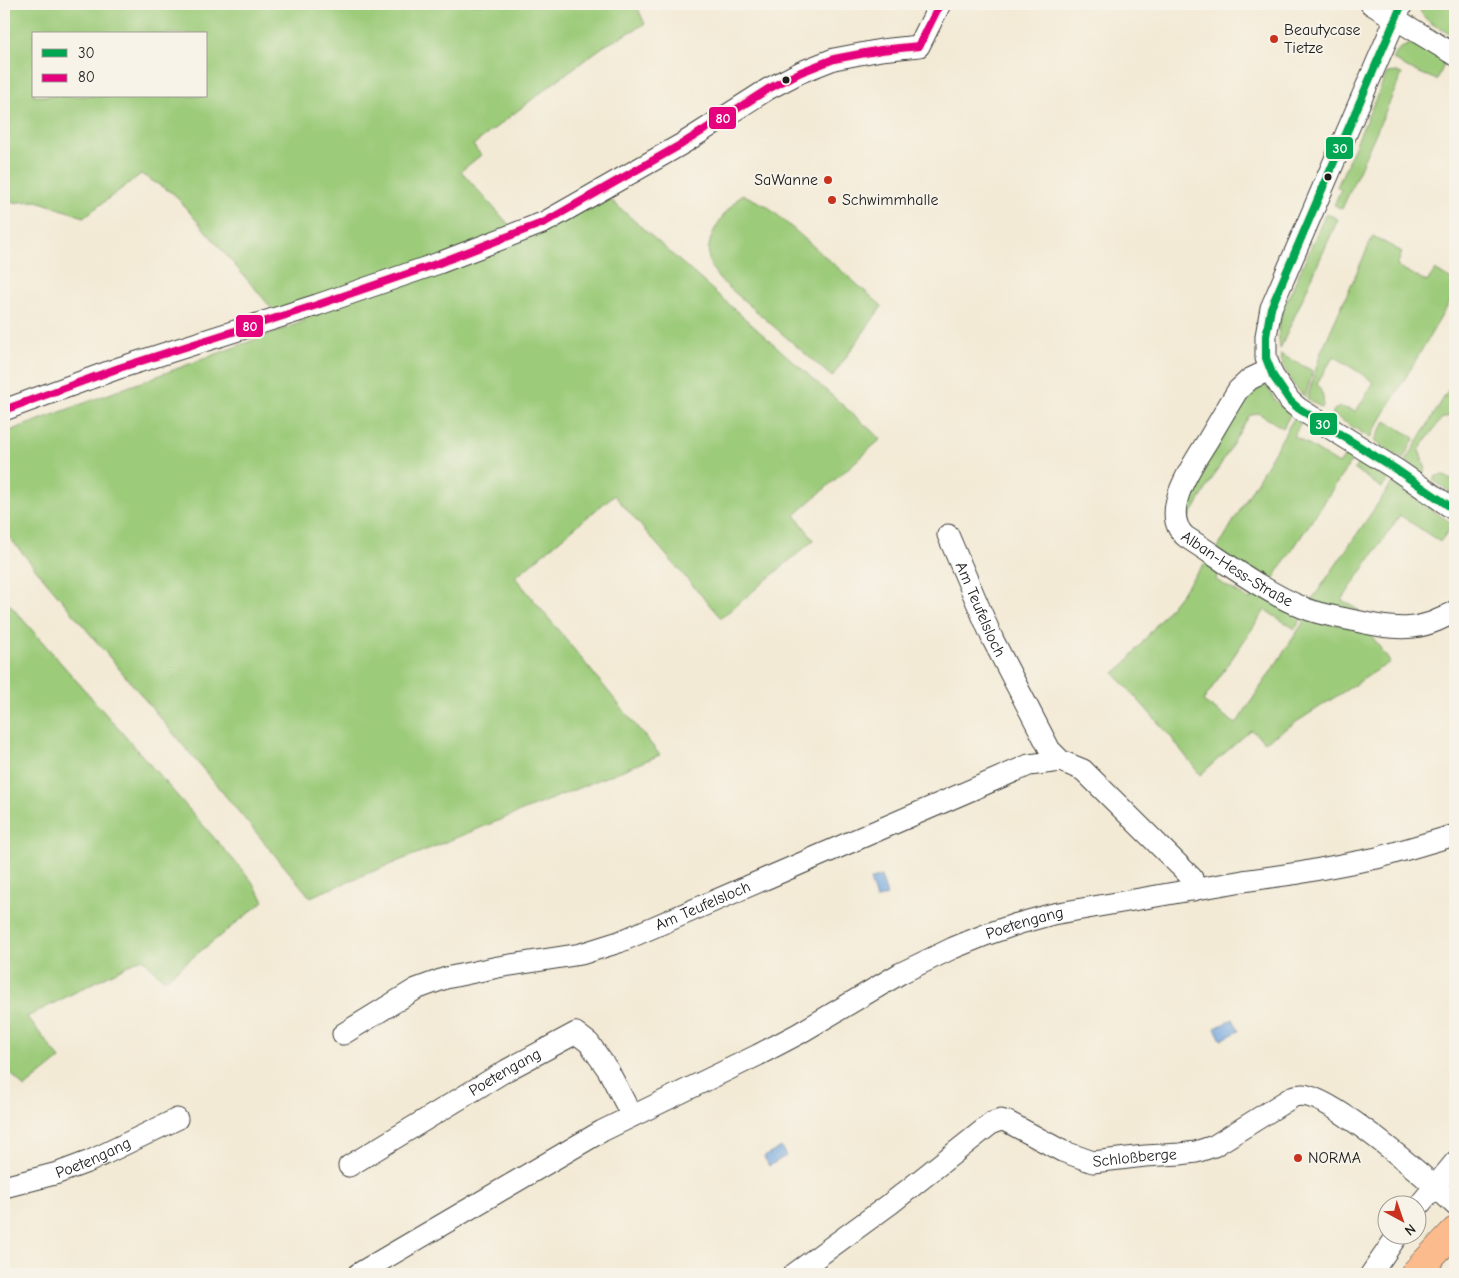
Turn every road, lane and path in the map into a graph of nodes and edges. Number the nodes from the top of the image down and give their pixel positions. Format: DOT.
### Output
graph roads {
  1 [pos="940,4"];
  2 [pos="1372,4"];
  3 [pos="1398,11"];
  4 [pos="1455,54"];
  5 [pos="1269,370"];
  6 [pos="4,410"];
  7 [pos="1455,510"];
  8 [pos="948,534"];
  9 [pos="1455,611"];
  10 [pos="1061,761"];
  11 [pos="1455,835"];
  12 [pos="1194,890"];
  13 [pos="343,1034"];
  14 [pos="632,1116"];
  15 [pos="177,1119"];
  16 [pos="1455,1162"];
  17 [pos="349,1166"];
  18 [pos="1435,1186"];
  19 [pos="4,1187"];
  20 [pos="1426,1196"];
  21 [pos="1455,1205"];
  22 [pos="1455,1231"];
  23 [pos="1390,1246"];
  24 [pos="358,1274"];
  25 [pos="794,1274"];
  26 [pos="1371,1274"];
  27 [pos="1414,1274"];
  1 -- 6 [label="street"];
  2 -- 3 [label="street"];
  3 -- 4 [label="street"];
  3 -- 5 [label="street"];
  5 -- 7 [label="street"];
  5 -- 9 [label="street, Alban-Hess-Straße"];
  8 -- 10 [label="street, Am Teufelsloch"];
  10 -- 12 [label="street, Am Teufelsloch"];
  10 -- 13 [label="street, Am Teufelsloch"];
  11 -- 12 [label="street, Poetengang"];
  12 -- 14 [label="street, Poetengang"];
  14 -- 17 [label="street, Poetengang"];
  14 -- 24 [label="street, Poetengang"];
  15 -- 19 [label="street, Poetengang"];
  16 -- 18 [label="street"];
  18 -- 20 [label="street"];
  18 -- 21 [label="street, Schloßberge"];
  18 -- 25 [label="street, Schloßberge"];
  22 -- 27 [label="main road"];
  23 -- 26 [label="street"];
}
